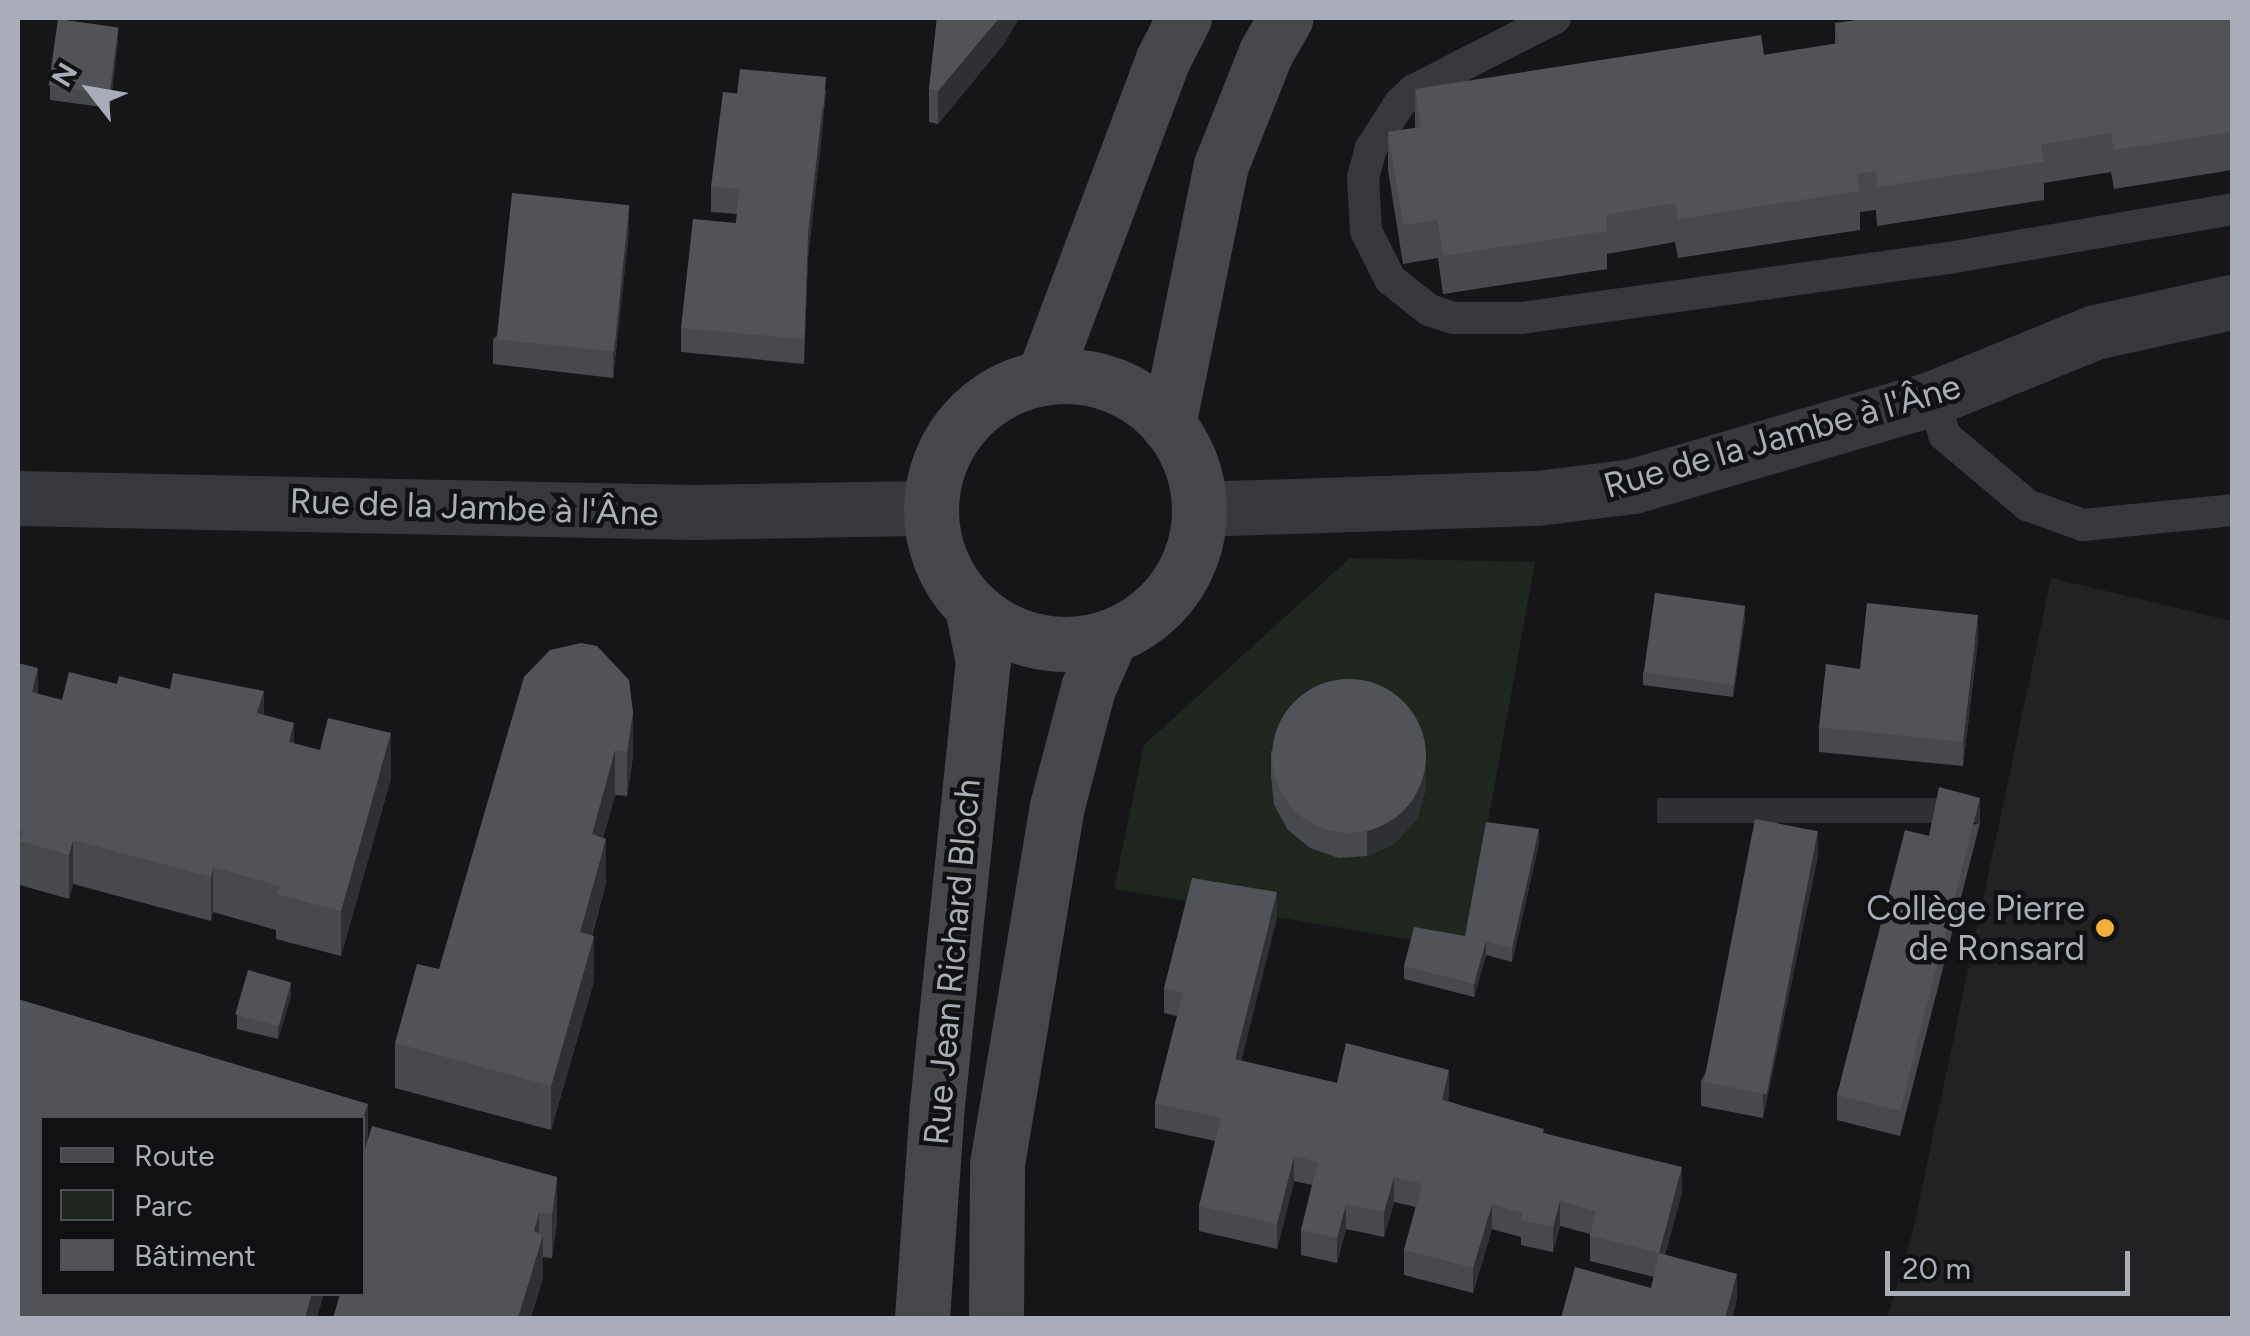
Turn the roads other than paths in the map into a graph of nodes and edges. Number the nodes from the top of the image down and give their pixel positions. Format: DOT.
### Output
graph roads {
  1 [pos="1184,18"];
  2 [pos="1286,18"];
  3 [pos="1555,18"];
  4 [pos="2232,209"];
  5 [pos="2232,302"];
  6 [pos="1043,378"];
  7 [pos="1932,398"];
  8 [pos="1168,425"];
  9 [pos="18,498"];
  10 [pos="931,508"];
  11 [pos="1199,509"];
  12 [pos="2232,510"];
  13 [pos="972,607"];
  14 [pos="1111,636"];
  15 [pos="922,1318"];
  16 [pos="996,1318"];
  1 -- 6 [label="street"];
  2 -- 8 [label="street"];
  3 -- 4 [label="lane"];
  5 -- 7 [label="street, Rue de la Jambe à l'Âne"];
  6 -- 8 [label="street"];
  6 -- 10 [label="street"];
  7 -- 11 [label="street, Rue de la Jambe à l'Âne"];
  7 -- 12 [label="lane"];
  8 -- 11 [label="street"];
  9 -- 10 [label="street, Rue de la Jambe à l'Âne"];
  10 -- 13 [label="street"];
  11 -- 14 [label="street"];
  13 -- 14 [label="street"];
  13 -- 15 [label="street, Rue Jean Richard Bloch"];
  14 -- 16 [label="street, Rue Jean Richard Bloch"];
}
